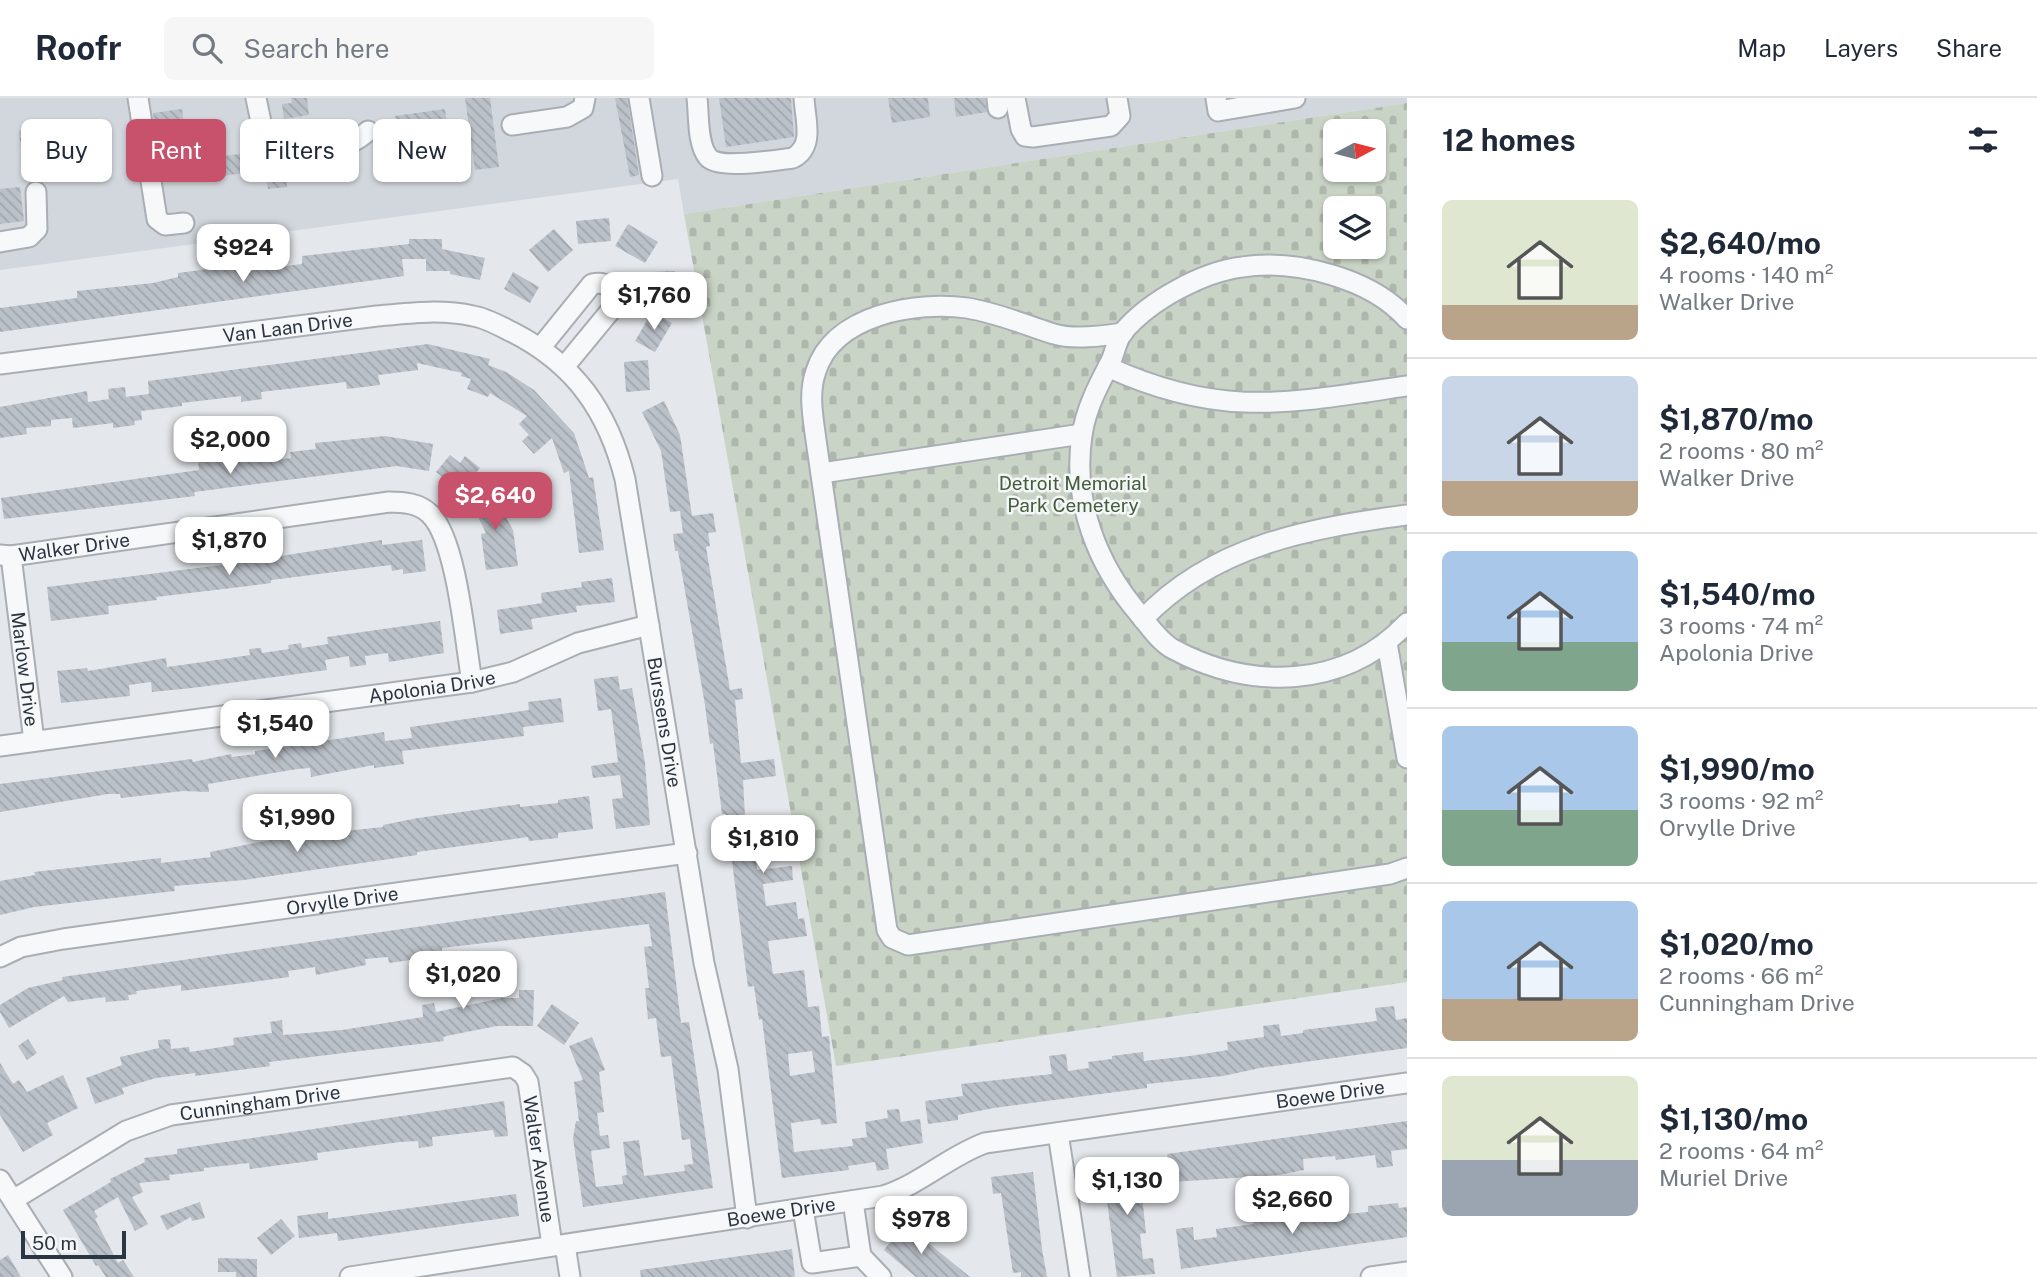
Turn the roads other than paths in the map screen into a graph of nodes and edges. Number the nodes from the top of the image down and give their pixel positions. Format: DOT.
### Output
graph roads {
  1 [pos="138,98"];
  2 [pos="256,98"];
  3 [pos="584,98"];
  4 [pos="639,98"];
  5 [pos="697,98"];
  6 [pos="804,98"];
  7 [pos="1117,98"];
  8 [pos="1216,98"];
  9 [pos="1295,98"];
  10 [pos="1009,100"];
  11 [pos="512,125"];
  12 [pos="368,131"];
  13 [pos="652,176"];
  14 [pos="36,192"];
  15 [pos="184,223"];
  16 [pos="0,242"];
  17 [pos="1406,316"];
  18 [pos="1122,333"];
  19 [pos="541,347"];
  20 [pos="0,364"];
  21 [pos="564,367"];
  22 [pos="1108,367"];
  23 [pos="1407,386"];
  24 [pos="1082,434"];
  25 [pos="822,472"];
  26 [pos="1407,515"];
  27 [pos="6,555"];
  28 [pos="1143,619"];
  29 [pos="1407,623"];
  30 [pos="649,625"];
  31 [pos="1387,643"];
  32 [pos="472,682"];
  33 [pos="34,741"];
  34 [pos="0,746"];
  35 [pos="1407,758"];
  36 [pos="687,853"];
  37 [pos="1407,868"];
  38 [pos="0,957"];
  39 [pos="523,1074"];
  40 [pos="1407,1083"];
  41 [pos="1058,1133"];
  42 [pos="0,1180"];
  43 [pos="13,1200"];
  44 [pos="853,1201"];
  45 [pos="803,1209"];
  46 [pos="747,1218"];
  47 [pos="559,1245"];
  48 [pos="860,1256"];
  49 [pos="1407,1272"];
  50 [pos="357,1276"];
  51 [pos="62,1277"];
  52 [pos="570,1277"];
  53 [pos="881,1277"];
  54 [pos="1080,1277"];
  55 [pos="1371,1277"];
  1 -- 15 [label="street"];
  2 -- 12 [label="street"];
  3 -- 11 [label="street"];
  4 -- 13 [label="street"];
  5 -- 6 [label="street"];
  7 -- 10 [label="street"];
  8 -- 9 [label="street"];
  14 -- 16 [label="street"];
  17 -- 18 [label="street"];
  18 -- 22 [label="street"];
  18 -- 25 [label="street"];
  19 -- 20 [label="street, Van Laan Drive"];
  19 -- 21 [label="street, Van Laan Drive"];
  19 -- 21 [label="street"];
  21 -- 30 [label="street, Burssens Drive"];
  22 -- 23 [label="street"];
  22 -- 24 [label="street"];
  24 -- 25 [label="street"];
  24 -- 28 [label="street"];
  25 -- 37 [label="street"];
  26 -- 28 [label="street"];
  27 -- 32 [label="street, Walker Drive"];
  27 -- 33 [label="street, Marlow Drive"];
  28 -- 31 [label="street"];
  29 -- 31 [label="street"];
  30 -- 32 [label="street, Apolonia Drive"];
  30 -- 36 [label="street, Burssens Drive"];
  31 -- 35 [label="street"];
  32 -- 33 [label="street, Apolonia Drive"];
  33 -- 34 [label="street, Apolonia Drive"];
  36 -- 38 [label="street, Orvylle Drive"];
  36 -- 46 [label="street, Burssens Drive"];
  39 -- 43 [label="street, Cunningham Drive"];
  39 -- 47 [label="street, Walter Avenue"];
  40 -- 41 [label="street, Boewe Drive"];
  41 -- 44 [label="street, Boewe Drive"];
  41 -- 54 [label="street"];
  42 -- 43 [label="street"];
  43 -- 51 [label="street"];
  44 -- 45 [label="street, Boewe Drive"];
  44 -- 48 [label="street"];
  45 -- 46 [label="street, Boewe Drive"];
  45 -- 48 [label="street"];
  46 -- 47 [label="street, Boewe Drive"];
  47 -- 50 [label="street, Boewe Drive"];
  47 -- 52 [label="street, Walter Avenue"];
  48 -- 53 [label="street"];
  49 -- 55 [label="street"];
}
